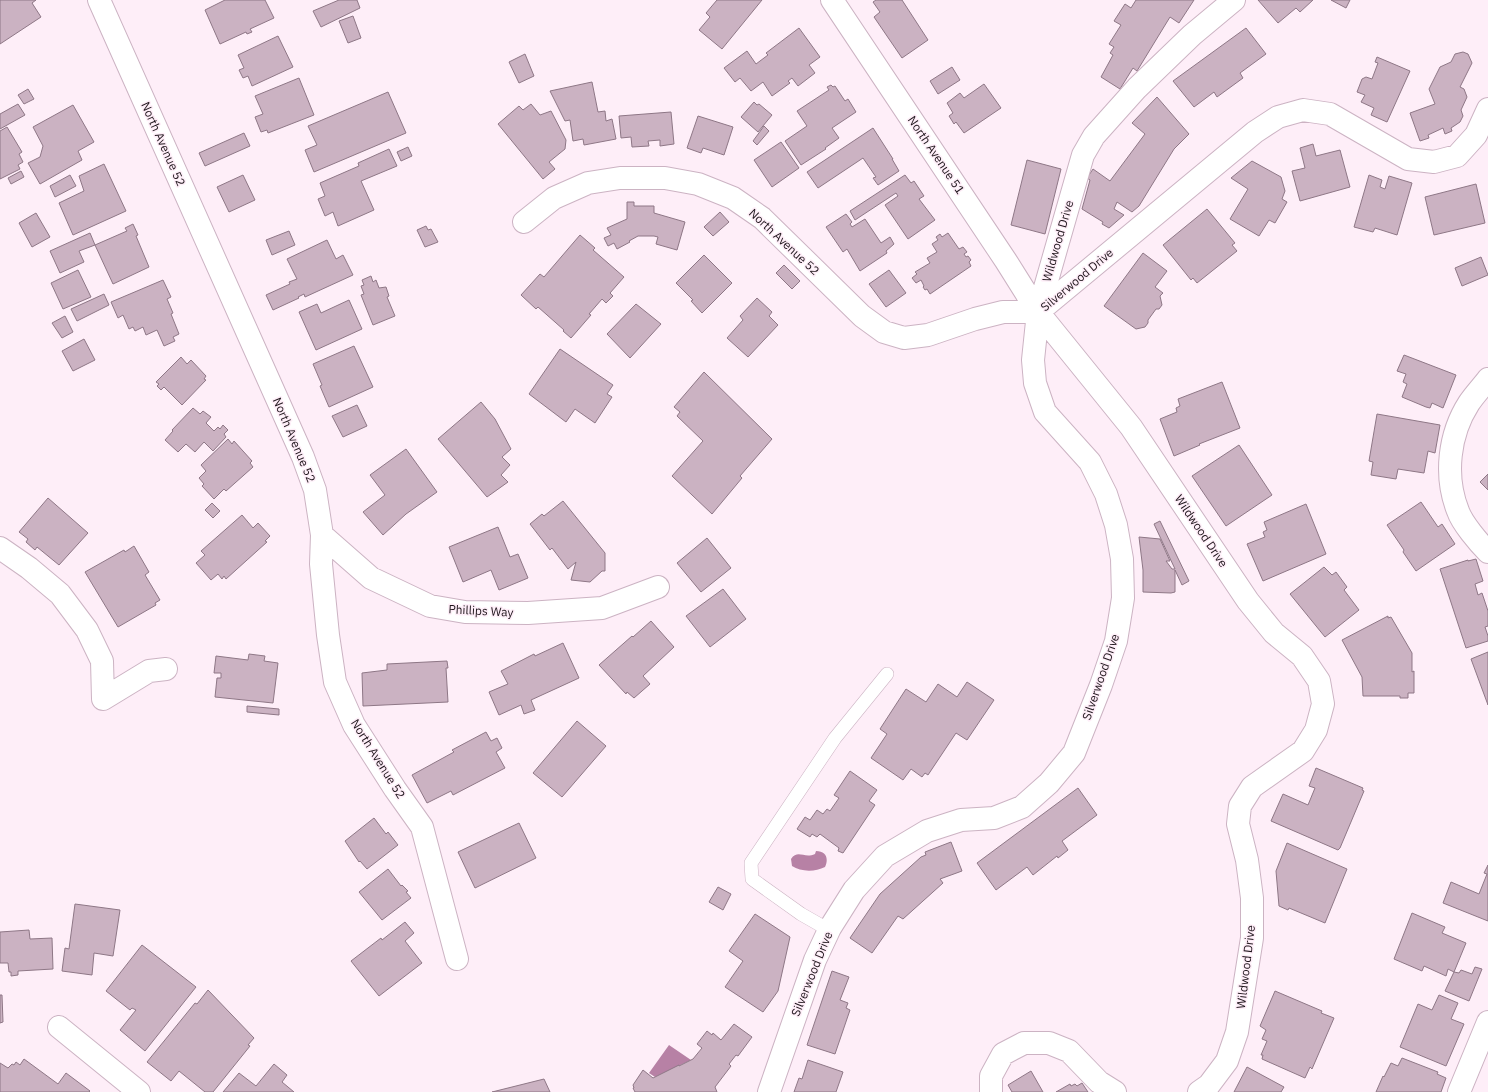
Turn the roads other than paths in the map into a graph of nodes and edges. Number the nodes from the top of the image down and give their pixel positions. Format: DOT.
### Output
graph roads {
  1 [pos="99,0"];
  2 [pos="832,0"];
  3 [pos="1234,0"];
  4 [pos="1488,109"];
  5 [pos="524,222"];
  6 [pos="1038,312"];
  7 [pos="1488,379"];
  8 [pos="322,535"];
  9 [pos="0,548"];
  10 [pos="1488,552"];
  11 [pos="658,587"];
  12 [pos="166,669"];
  13 [pos="887,674"];
  14 [pos="829,930"];
  15 [pos="457,959"];
  16 [pos="1488,1022"];
  17 [pos="58,1027"];
  18 [pos="139,1092"];
  19 [pos="769,1092"];
  20 [pos="991,1092"];
  21 [pos="1115,1092"];
  22 [pos="1199,1092"];
  23 [pos="1459,1092"];
  1 -- 8 [label="street, North Avenue 52"];
  2 -- 6 [label="street, North Avenue 51"];
  3 -- 6 [label="street, Wildwood Drive"];
  4 -- 6 [label="street, Silverwood Drive"];
  5 -- 6 [label="street, North Avenue 52"];
  6 -- 14 [label="street, Silverwood Drive"];
  6 -- 22 [label="street, Wildwood Drive"];
  7 -- 10 [label="street"];
  8 -- 11 [label="street, Phillips Way"];
  8 -- 15 [label="street, North Avenue 52"];
  9 -- 12 [label="street"];
  13 -- 14 [label="lane"];
  14 -- 19 [label="street, Silverwood Drive"];
  16 -- 23 [label="street"];
  17 -- 18 [label="street"];
  20 -- 21 [label="street"];
}
